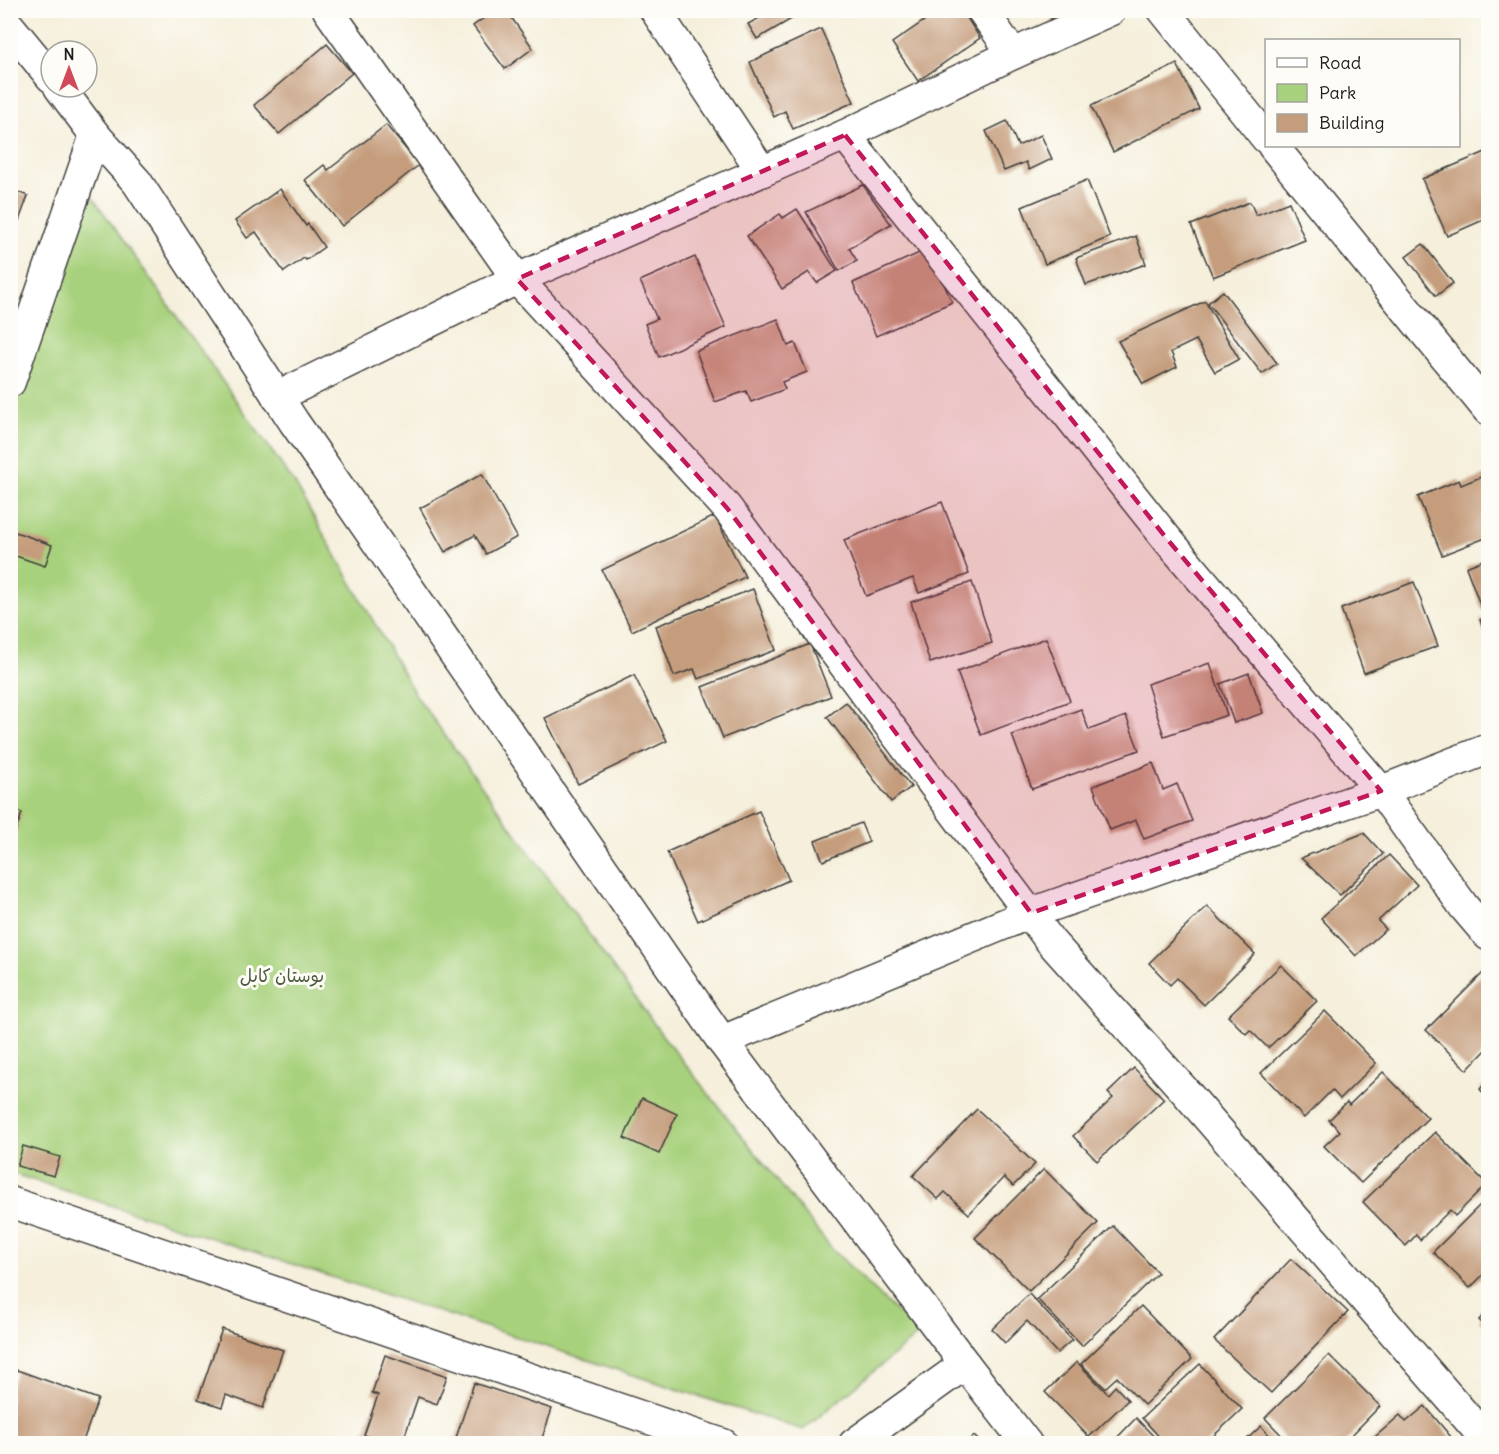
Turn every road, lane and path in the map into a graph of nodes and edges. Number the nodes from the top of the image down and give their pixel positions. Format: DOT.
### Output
graph roads {
  1 [pos="328,10"];
  2 [pos="655,10"];
  3 [pos="982,10"];
  4 [pos="1111,10"];
  5 [pos="1163,10"];
  6 [pos="10,27"];
  7 [pos="1013,54"];
  8 [pos="39,62"];
  9 [pos="68,99"];
  10 [pos="95,135"];
  11 [pos="845,135"];
  12 [pos="1265,137"];
  13 [pos="1274,147"];
  14 [pos="760,170"];
  15 [pos="517,279"];
  16 [pos="10,382"];
  17 [pos="277,397"];
  18 [pos="1488,410"];
  19 [pos="1488,749"];
  20 [pos="1382,791"];
  21 [pos="1031,914"];
  22 [pos="1488,935"];
  23 [pos="722,1041"];
  24 [pos="10,1202"];
  25 [pos="964,1364"];
  26 [pos="1488,1442"];
  27 [pos="723,1443"];
  28 [pos="854,1443"];
  29 [pos="1027,1443"];
  1 -- 15 [label="street"];
  2 -- 14 [label="street"];
  3 -- 7 [label="street"];
  4 -- 7 [label="street"];
  5 -- 12 [label="street"];
  6 -- 8 [label="street"];
  7 -- 11 [label="street"];
  9 -- 10 [label="street"];
  10 -- 16 [label="street"];
  10 -- 17 [label="street"];
  11 -- 14 [label="street"];
  11 -- 20 [label="street"];
  13 -- 18 [label="street"];
  14 -- 15 [label="street"];
  15 -- 17 [label="street"];
  15 -- 21 [label="street"];
  17 -- 23 [label="street"];
  19 -- 20 [label="street"];
  20 -- 21 [label="street"];
  20 -- 22 [label="street"];
  21 -- 23 [label="street"];
  21 -- 26 [label="street"];
  23 -- 25 [label="street"];
  24 -- 27 [label="street"];
  25 -- 28 [label="street"];
  25 -- 29 [label="street"];
}
